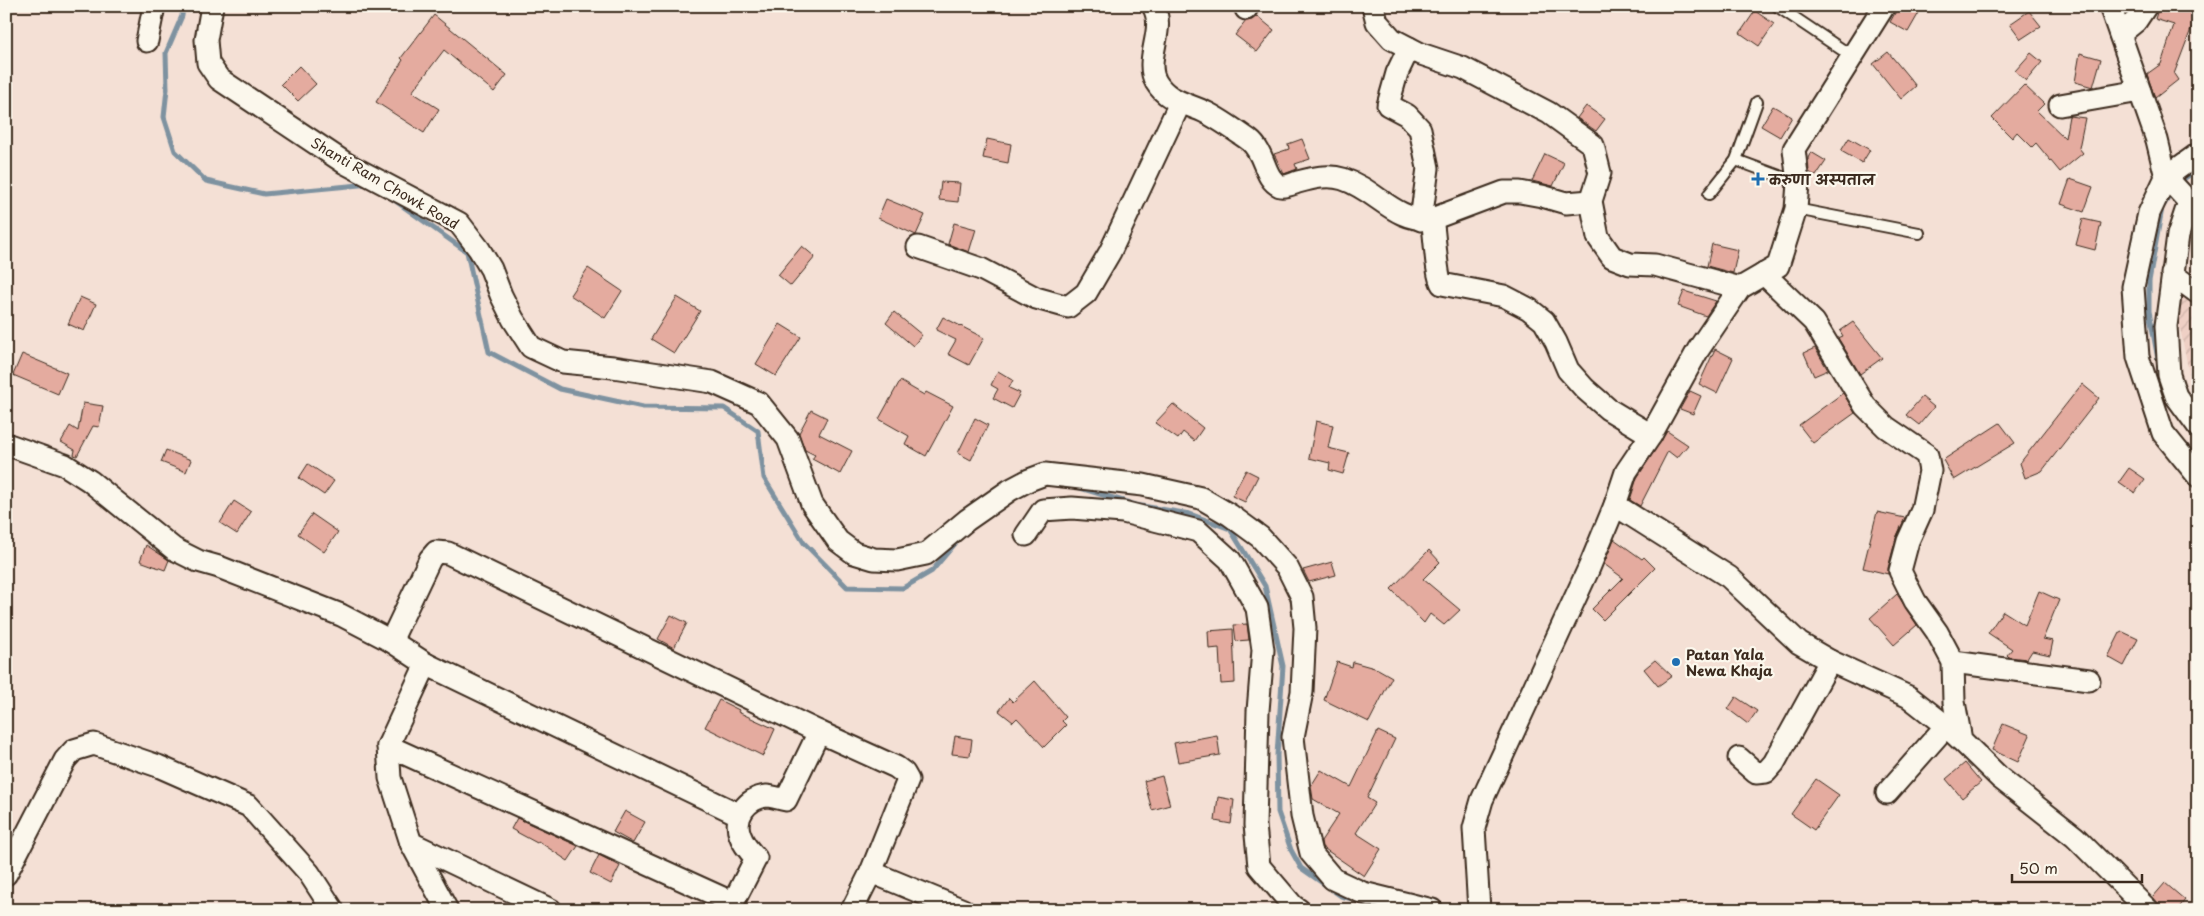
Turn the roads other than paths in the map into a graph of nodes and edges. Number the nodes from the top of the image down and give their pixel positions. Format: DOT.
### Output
graph roads {
  1 [pos="154,6"];
  2 [pos="212,6"];
  3 [pos="1152,6"];
  4 [pos="1373,6"];
  5 [pos="1777,6"];
  6 [pos="1884,6"];
  7 [pos="2110,6"];
  8 [pos="2146,6"];
  9 [pos="2120,34"];
  10 [pos="147,40"];
  11 [pos="1409,48"];
  12 [pos="1852,58"];
  13 [pos="2140,91"];
  14 [pos="1757,102"];
  15 [pos="1180,103"];
  16 [pos="2060,105"];
  17 [pos="2198,154"];
  18 [pos="1736,160"];
  19 [pos="1798,183"];
  20 [pos="2181,191"];
  21 [pos="1709,194"];
  22 [pos="1591,201"];
  23 [pos="1796,209"];
  24 [pos="1426,219"];
  25 [pos="1919,233"];
  26 [pos="918,247"];
  27 [pos="1764,274"];
  28 [pos="2172,274"];
  29 [pos="1740,288"];
  30 [pos="2198,293"];
  31 [pos="2198,426"];
  32 [pos="1651,435"];
  33 [pos="6,444"];
  34 [pos="2198,476"];
  35 [pos="1616,505"];
  36 [pos="1026,535"];
  37 [pos="391,640"];
  38 [pos="1830,661"];
  39 [pos="1953,662"];
  40 [pos="426,664"];
  41 [pos="2089,680"];
  42 [pos="819,732"];
  43 [pos="1953,733"];
  44 [pos="388,746"];
  45 [pos="1740,758"];
  46 [pos="1887,793"];
  47 [pos="740,815"];
  48 [pos="411,843"];
  49 [pos="871,872"];
  50 [pos="6,874"];
  51 [pos="333,910"];
  52 [pos="447,910"];
  53 [pos="551,910"];
  54 [pos="852,910"];
  55 [pos="963,910"];
  56 [pos="1299,910"];
  57 [pos="1432,910"];
  58 [pos="1478,910"];
  59 [pos="2148,910"];
  1 -- 10 [label="street"];
  2 -- 57 [label="street, Shanti Ram Chowk Road"];
  3 -- 15 [label="street"];
  4 -- 11 [label="street"];
  5 -- 12 [label="lane"];
  6 -- 12 [label="street"];
  7 -- 9 [label="street"];
  8 -- 9 [label="street"];
  9 -- 13 [label="street"];
  11 -- 22 [label="street"];
  11 -- 24 [label="street"];
  12 -- 19 [label="street"];
  13 -- 16 [label="street"];
  13 -- 20 [label="street"];
  14 -- 18 [label="lane"];
  15 -- 24 [label="street"];
  15 -- 26 [label="street"];
  17 -- 20 [label="street"];
  18 -- 19 [label="lane"];
  18 -- 21 [label="lane"];
  19 -- 23 [label="street"];
  20 -- 28 [label="street"];
  20 -- 34 [label="street"];
  22 -- 24 [label="street"];
  22 -- 29 [label="street"];
  23 -- 25 [label="lane"];
  23 -- 27 [label="street"];
  24 -- 32 [label="street"];
  27 -- 29 [label="street"];
  27 -- 39 [label="street"];
  28 -- 30 [label="street"];
  28 -- 31 [label="street"];
  29 -- 32 [label="street"];
  32 -- 35 [label="street"];
  33 -- 37 [label="street"];
  35 -- 38 [label="street"];
  35 -- 58 [label="street"];
  36 -- 56 [label="street"];
  37 -- 40 [label="street"];
  37 -- 42 [label="street"];
  38 -- 43 [label="street"];
  38 -- 45 [label="street"];
  39 -- 41 [label="street"];
  39 -- 43 [label="street"];
  40 -- 44 [label="street"];
  40 -- 47 [label="street"];
  42 -- 47 [label="street"];
  42 -- 49 [label="street"];
  43 -- 46 [label="street"];
  43 -- 59 [label="street"];
  44 -- 47 [label="street"];
  44 -- 48 [label="street"];
  48 -- 52 [label="street"];
  48 -- 53 [label="street"];
  49 -- 54 [label="street"];
  49 -- 55 [label="street"];
  50 -- 51 [label="street"];
}
